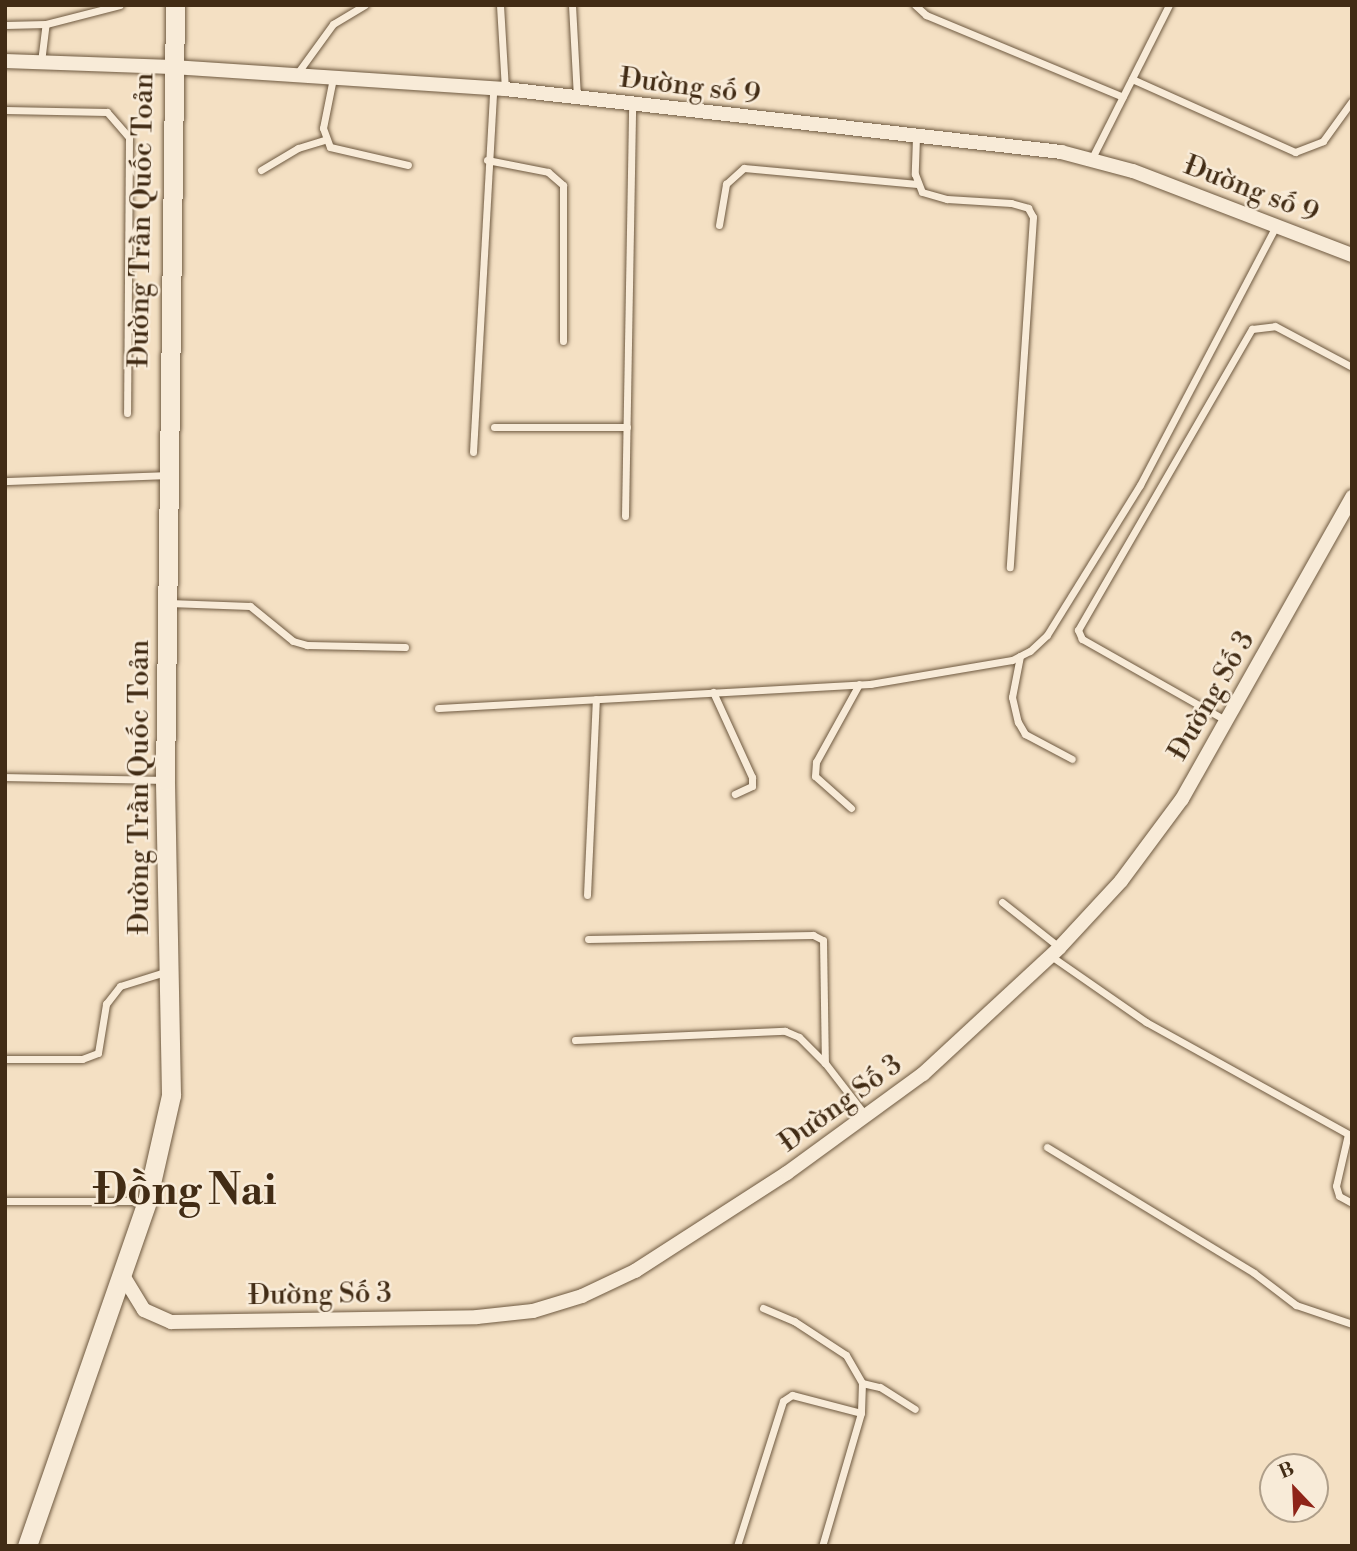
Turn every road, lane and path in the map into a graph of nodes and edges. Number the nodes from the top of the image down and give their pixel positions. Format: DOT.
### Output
graph roads {
  1 [pos="120,5"];
  2 [pos="175,5"];
  3 [pos="365,5"];
  4 [pos="500,5"];
  5 [pos="572,5"];
  6 [pos="915,5"];
  7 [pos="1169,5"];
  8 [pos="46,24"];
  9 [pos="5,25"];
  10 [pos="5,61"];
  11 [pos="41,62"];
  12 [pos="172,67"];
  13 [pos="295,75"];
  14 [pos="333,78"];
  15 [pos="1132,79"];
  16 [pos="499,89"];
  17 [pos="1123,97"];
  18 [pos="577,98"];
  19 [pos="1352,101"];
  20 [pos="632,105"];
  21 [pos="5,110"];
  22 [pos="916,137"];
  23 [pos="324,140"];
  24 [pos="1092,158"];
  25 [pos="487,160"];
  26 [pos="408,165"];
  27 [pos="261,170"];
  28 [pos="917,184"];
  29 [pos="719,225"];
  30 [pos="1276,225"];
  31 [pos="1352,255"];
  32 [pos="563,341"];
  33 [pos="1352,367"];
  34 [pos="127,413"];
  35 [pos="494,427"];
  36 [pos="627,427"];
  37 [pos="472,452"];
  38 [pos="167,475"];
  39 [pos="5,481"];
  40 [pos="1352,498"];
  41 [pos="625,516"];
  42 [pos="1010,567"];
  43 [pos="169,603"];
  44 [pos="405,647"];
  45 [pos="1020,656"];
  46 [pos="859,684"];
  47 [pos="713,692"];
  48 [pos="596,699"];
  49 [pos="438,708"];
  50 [pos="1227,721"];
  51 [pos="1072,759"];
  52 [pos="5,777"];
  53 [pos="165,780"];
  54 [pos="735,794"];
  55 [pos="851,808"];
  56 [pos="587,895"];
  57 [pos="1002,902"];
  58 [pos="588,939"];
  59 [pos="1055,952"];
  60 [pos="169,971"];
  61 [pos="575,1040"];
  62 [pos="5,1059"];
  63 [pos="825,1063"];
  64 [pos="866,1117"];
  65 [pos="1350,1135"];
  66 [pos="1047,1147"];
  67 [pos="5,1201"];
  68 [pos="147,1201"];
  69 [pos="1352,1203"];
  70 [pos="122,1274"];
  71 [pos="762,1308"];
  72 [pos="1352,1324"];
  73 [pos="862,1383"];
  74 [pos="915,1409"];
  75 [pos="861,1413"];
  76 [pos="27,1546"];
  77 [pos="737,1546"];
  78 [pos="822,1546"];
  1 -- 8 [label="lane"];
  2 -- 12 [label="main road, Đường Trần Quốc Toản"];
  3 -- 13 [label="lane"];
  4 -- 16 [label="lane"];
  5 -- 18 [label="lane"];
  6 -- 17 [label="lane"];
  7 -- 15 [label="lane"];
  8 -- 9 [label="lane"];
  8 -- 11 [label="lane"];
  10 -- 11 [label="street, Đường số 9"];
  11 -- 12 [label="street, Đường số 9"];
  12 -- 13 [label="street, Đường số 9"];
  12 -- 38 [label="main road, Đường Trần Quốc Toản"];
  13 -- 14 [label="street, Đường số 9"];
  14 -- 16 [label="street, Đường số 9"];
  14 -- 23 [label="lane"];
  15 -- 17 [label="lane"];
  15 -- 19 [label="lane"];
  16 -- 18 [label="street, Đường số 9"];
  16 -- 25 [label="lane"];
  17 -- 24 [label="lane"];
  18 -- 20 [label="street, Đường số 9"];
  20 -- 22 [label="street, Đường số 9"];
  20 -- 36 [label="lane"];
  21 -- 34 [label="lane"];
  22 -- 24 [label="street, Đường số 9"];
  22 -- 28 [label="lane"];
  23 -- 26 [label="lane"];
  23 -- 27 [label="lane"];
  24 -- 30 [label="street, Đường số 9"];
  25 -- 32 [label="lane"];
  25 -- 37 [label="lane"];
  28 -- 29 [label="lane"];
  28 -- 42 [label="lane"];
  30 -- 31 [label="street, Đường số 9"];
  30 -- 45 [label="lane"];
  33 -- 50 [label="lane"];
  35 -- 36 [label="lane"];
  36 -- 41 [label="lane"];
  38 -- 39 [label="lane"];
  38 -- 43 [label="main road, Đường Trần Quốc Toản"];
  40 -- 50 [label="street, Đường Số 3"];
  43 -- 44 [label="lane"];
  43 -- 53 [label="main road, Đường Trần Quốc Toản"];
  45 -- 46 [label="lane"];
  45 -- 51 [label="lane"];
  46 -- 47 [label="lane"];
  46 -- 55 [label="lane"];
  47 -- 48 [label="lane"];
  47 -- 54 [label="lane"];
  48 -- 49 [label="lane"];
  48 -- 56 [label="lane"];
  50 -- 59 [label="street, Đường Số 3"];
  52 -- 53 [label="lane"];
  53 -- 60 [label="main road, Đường Trần Quốc Toản"];
  57 -- 59 [label="lane"];
  58 -- 63 [label="lane"];
  59 -- 64 [label="street, Đường Số 3"];
  59 -- 65 [label="lane"];
  60 -- 62 [label="lane"];
  60 -- 68 [label="main road, Đường Trần Quốc Toản"];
  61 -- 63 [label="lane"];
  63 -- 64 [label="lane"];
  64 -- 70 [label="street, Đường Số 3"];
  65 -- 69 [label="lane"];
  66 -- 72 [label="lane"];
  67 -- 68 [label="lane"];
  68 -- 70 [label="main road, Đường Trần Quốc Toản"];
  70 -- 76 [label="main road, Đường Trần Quốc Toản"];
  71 -- 73 [label="lane"];
  73 -- 74 [label="lane"];
  73 -- 75 [label="lane"];
  75 -- 77 [label="lane"];
  75 -- 78 [label="lane"];
}
